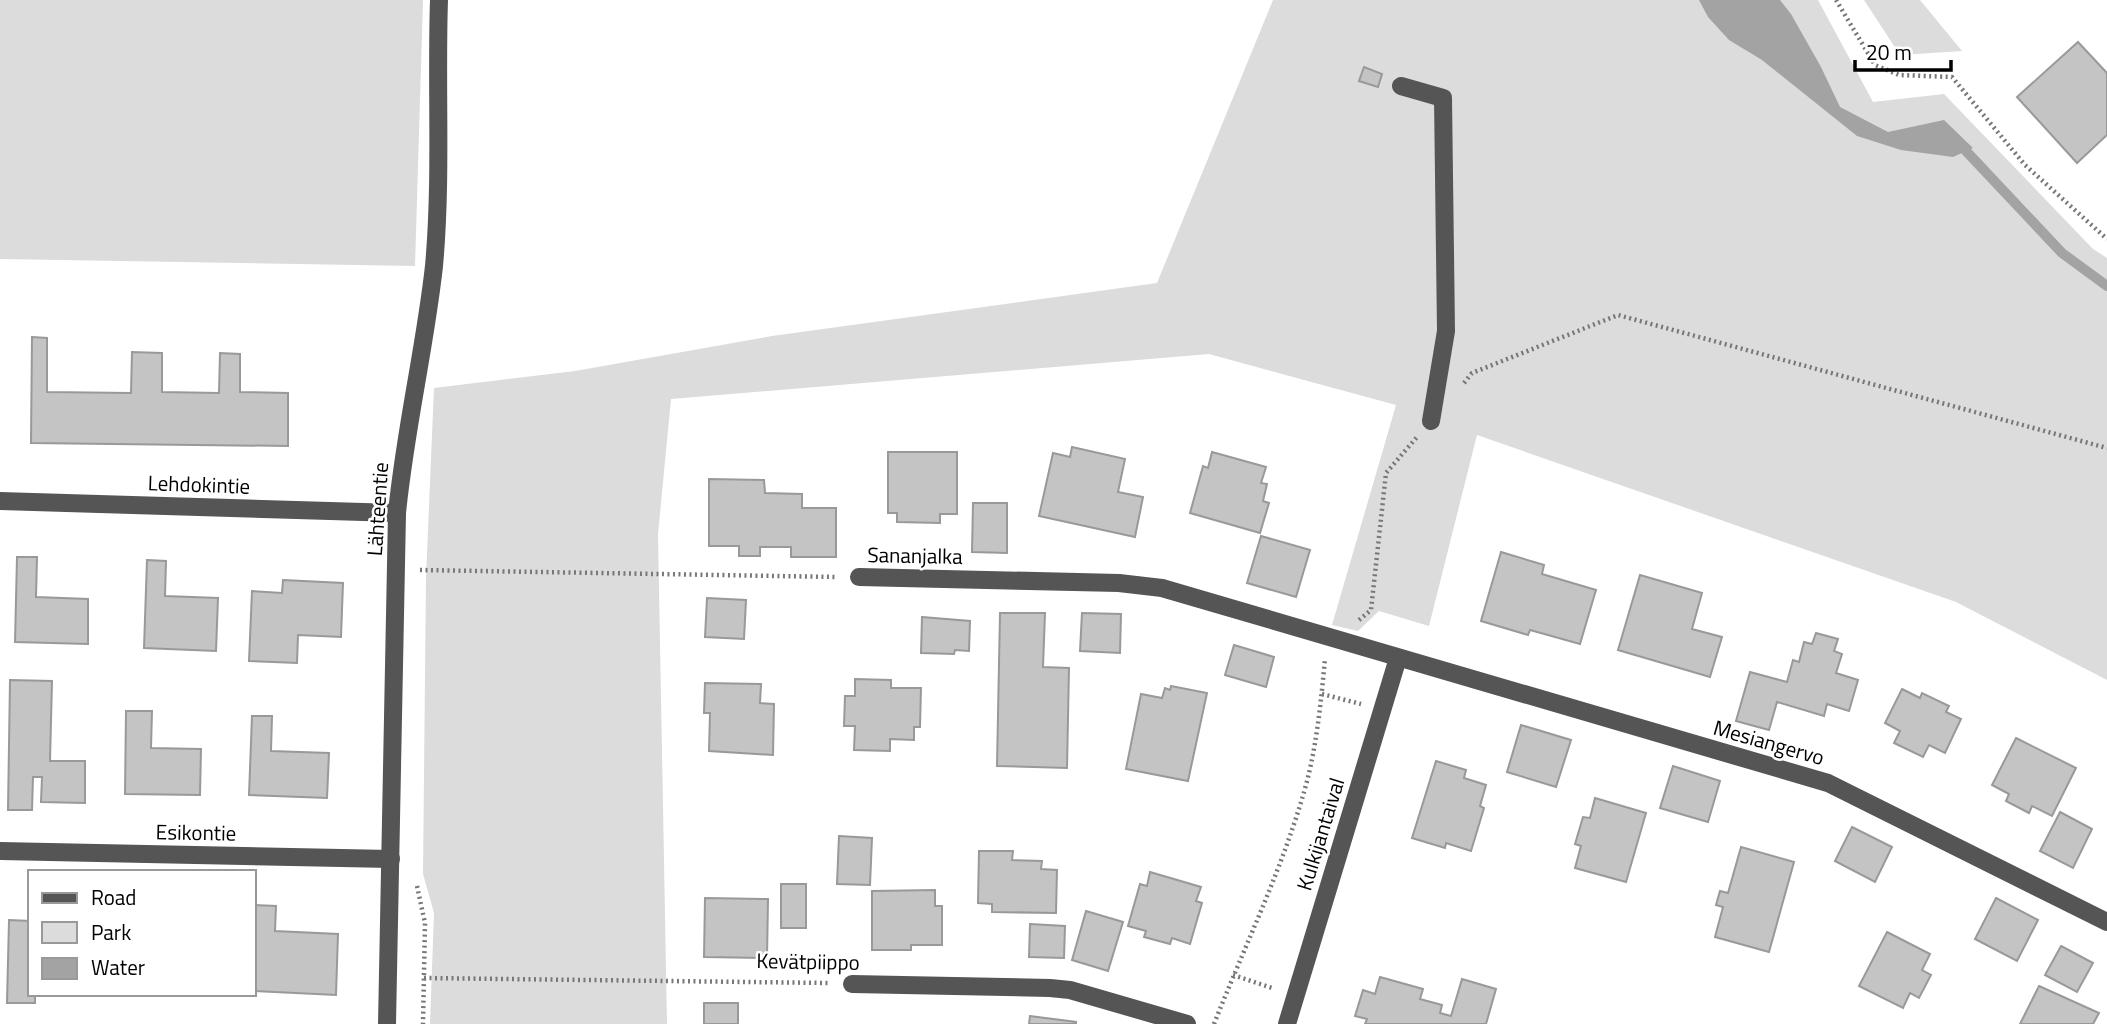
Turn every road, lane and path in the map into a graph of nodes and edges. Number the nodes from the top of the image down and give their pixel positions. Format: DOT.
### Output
graph roads {
  1 [pos="439,0"];
  2 [pos="1836,0"];
  3 [pos="1401,86"];
  4 [pos="2107,239"];
  5 [pos="1431,421"];
  6 [pos="2107,448"];
  7 [pos="0,501"];
  8 [pos="397,513"];
  9 [pos="420,570"];
  10 [pos="859,577"];
  11 [pos="1371,610"];
  12 [pos="1330,637"];
  13 [pos="1398,658"];
  14 [pos="0,851"];
  15 [pos="391,859"];
  16 [pos="2107,922"];
  17 [pos="424,978"];
  18 [pos="852,984"];
  19 [pos="387,1024"];
  20 [pos="1187,1024"];
  21 [pos="1214,1024"];
  22 [pos="1287,1024"];
  1 -- 8 [label="street, Lähteentie"];
  2 -- 4 [label="path"];
  3 -- 5 [label="street"];
  5 -- 6 [label="path"];
  5 -- 11 [label="path"];
  7 -- 8 [label="street, Lehdokintie"];
  8 -- 15 [label="street, Lähteentie"];
  9 -- 10 [label="path, Sananjalka"];
  10 -- 12 [label="street, Sananjalka"];
  12 -- 13 [label="street, Sananjalka"];
  12 -- 21 [label="path"];
  13 -- 16 [label="street, Mesiangervo"];
  13 -- 22 [label="street, Kulkijantaival"];
  14 -- 15 [label="street, Esikontie"];
  15 -- 19 [label="street, Lähteentie"];
  17 -- 18 [label="path, Kevätpiippo"];
  18 -- 20 [label="street, Kevätpiippo"];
}
